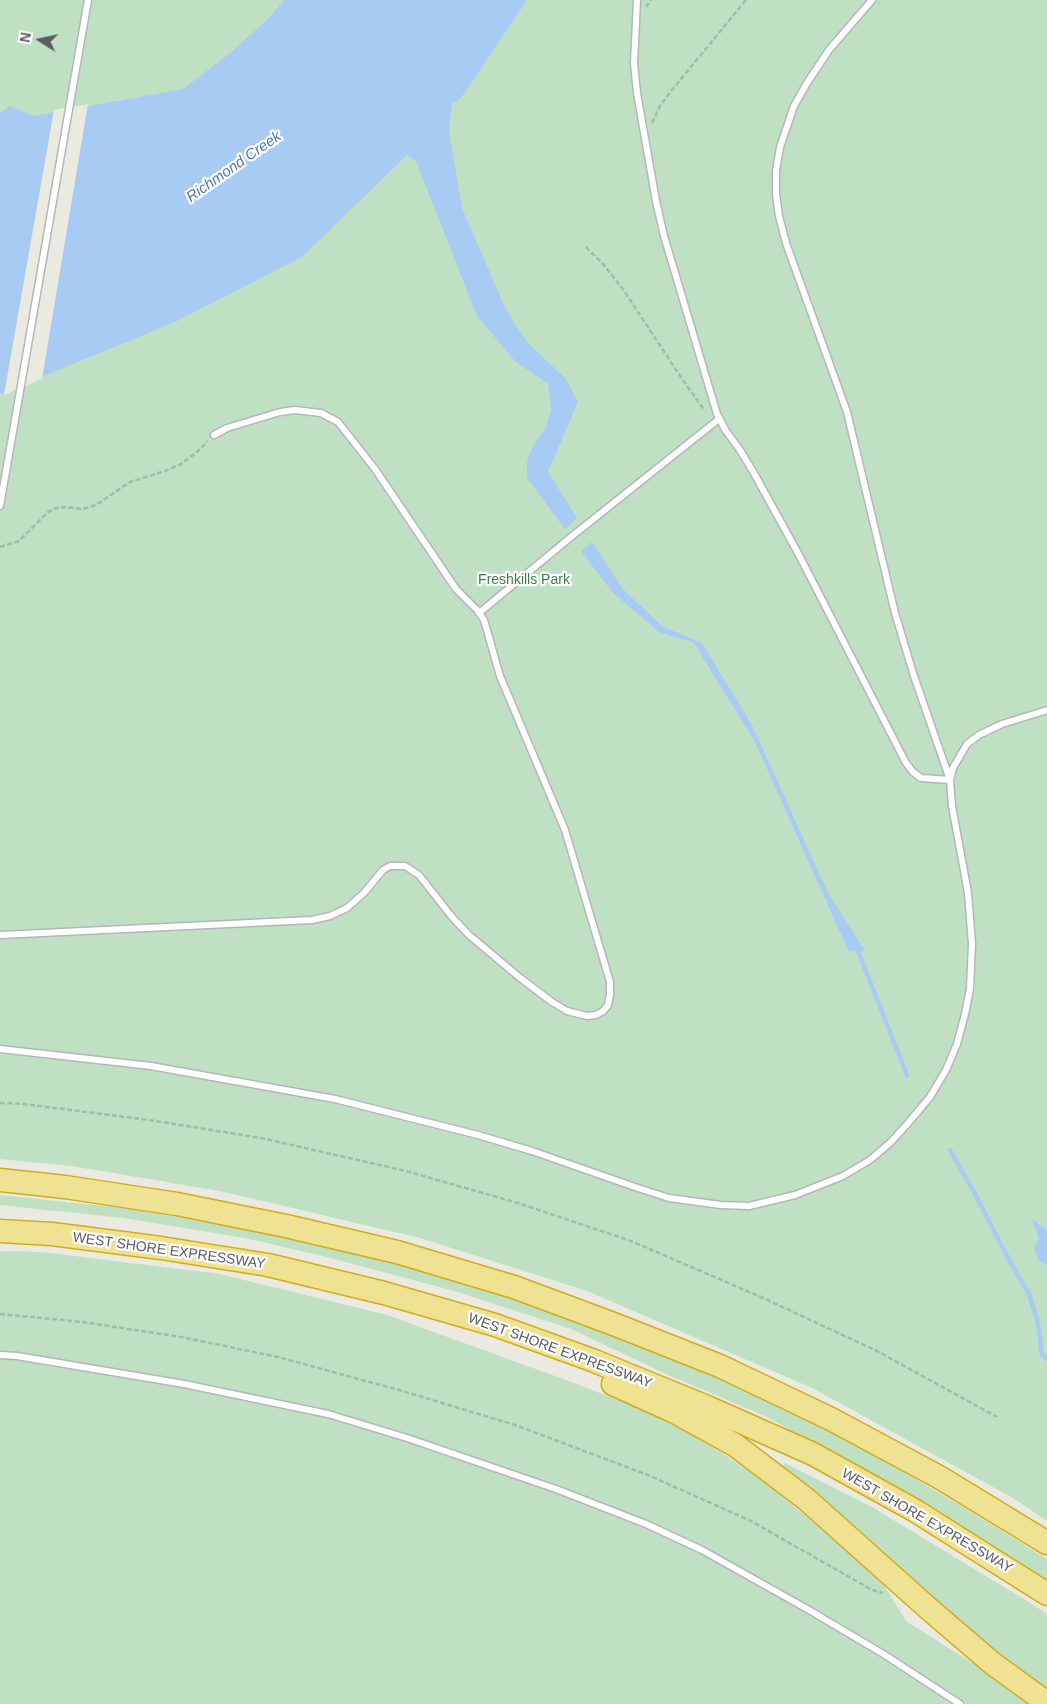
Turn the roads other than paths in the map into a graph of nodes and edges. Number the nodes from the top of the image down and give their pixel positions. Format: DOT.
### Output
graph roads {
  1 [pos="88,0"];
  2 [pos="637,0"];
  3 [pos="872,0"];
  4 [pos="719,419"];
  5 [pos="214,435"];
  6 [pos="0,506"];
  7 [pos="479,613"];
  8 [pos="1047,710"];
  9 [pos="950,780"];
  10 [pos="0,935"];
  11 [pos="0,1049"];
  12 [pos="0,1180"];
  13 [pos="0,1231"];
  14 [pos="384,1293"];
  15 [pos="0,1356"];
  16 [pos="1047,1543"];
  17 [pos="1047,1594"];
  18 [pos="1047,1703"];
  19 [pos="960,1704"];
  1 -- 6 [label="lane"];
  2 -- 4 [label="lane"];
  3 -- 9 [label="lane"];
  4 -- 7 [label="lane"];
  4 -- 9 [label="lane"];
  5 -- 7 [label="lane"];
  7 -- 10 [label="lane"];
  8 -- 9 [label="lane"];
  9 -- 11 [label="lane"];
  12 -- 16 [label="highway"];
  13 -- 14 [label="highway, WEST SHORE EXPRESSWAY"];
  14 -- 17 [label="highway, WEST SHORE EXPRESSWAY"];
  14 -- 18 [label="highway"];
  15 -- 19 [label="lane"];
}
